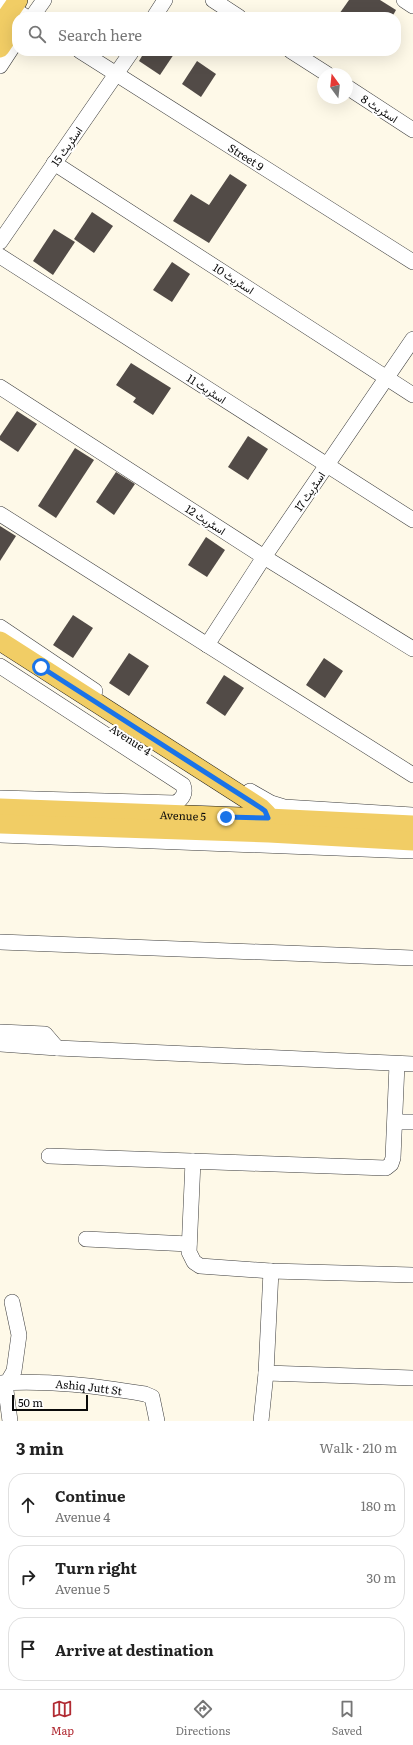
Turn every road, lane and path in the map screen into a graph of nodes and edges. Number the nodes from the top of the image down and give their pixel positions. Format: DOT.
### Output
graph roads {
  1 [pos="44,0"];
  2 [pos="165,0"];
  3 [pos="213,0"];
  4 [pos="404,0"];
  5 [pos="413,6"];
  6 [pos="17,9"];
  7 [pos="157,12"];
  8 [pos="231,12"];
  9 [pos="12,14"];
  10 [pos="12,20"];
  11 [pos="0,26"];
  12 [pos="0,48"];
  13 [pos="12,48"];
  14 [pos="88,56"];
  15 [pos="129,56"];
  16 [pos="300,56"];
  17 [pos="0,66"];
  18 [pos="318,68"];
  19 [pos="117,74"];
  20 [pos="353,91"];
  21 [pos="413,130"];
  22 [pos="54,163"];
  23 [pos="0,242"];
  24 [pos="0,256"];
  25 [pos="413,262"];
  26 [pos="413,339"];
  27 [pos="387,377"];
  28 [pos="0,386"];
  29 [pos="413,394"];
  30 [pos="327,464"];
  31 [pos="0,514"];
  32 [pos="413,520"];
  33 [pos="264,557"];
  34 [pos="0,627"];
  35 [pos="0,641"];
  36 [pos="207,645"];
  37 [pos="413,650"];
  38 [pos="0,654"];
  39 [pos="0,666"];
  40 [pos="413,775"];
  41 [pos="0,798"];
  42 [pos="0,808"];
  43 [pos="413,815"];
  44 [pos="0,824"];
  45 [pos="248,825"];
  46 [pos="269,825"];
  47 [pos="413,825"];
  48 [pos="380,831"];
  49 [pos="0,835"];
  50 [pos="413,841"];
  51 [pos="413,851"];
  52 [pos="0,942"];
  53 [pos="413,958"];
  54 [pos="0,1032"];
  55 [pos="0,1044"];
  56 [pos="57,1048"];
  57 [pos="397,1064"];
  58 [pos="413,1064"];
  59 [pos="395,1122"];
  60 [pos="413,1122"];
  61 [pos="49,1156"];
  62 [pos="193,1161"];
  63 [pos="86,1239"];
  64 [pos="189,1244"];
  65 [pos="271,1271"];
  66 [pos="413,1276"];
  67 [pos="12,1302"];
  68 [pos="266,1373"];
  69 [pos="413,1378"];
  70 [pos="4,1383"];
  71 [pos="10,1421"];
  72 [pos="157,1421"];
  73 [pos="261,1421"];
  1 -- 6 [label="street"];
  2 -- 7 [label="street"];
  3 -- 8 [label="street"];
  4 -- 5 [label="street"];
  9 -- 11 [label="main road"];
  10 -- 12 [label="main road"];
  13 -- 17 [label="street"];
  14 -- 19 [label="street, Street 9"];
  15 -- 19 [label="street, اسٹریٹ 15"];
  16 -- 18 [label="street"];
  19 -- 22 [label="street, اسٹریٹ 15"];
  19 -- 25 [label="street, Street 9"];
  20 -- 21 [label="street, اسٹریٹ 8"];
  22 -- 23 [label="street, اسٹریٹ 15"];
  22 -- 27 [label="street, اسٹریٹ 10"];
  24 -- 30 [label="street, اسٹریٹ 11"];
  26 -- 27 [label="street, اسٹریٹ 17"];
  27 -- 29 [label="street, اسٹریٹ 10"];
  27 -- 30 [label="street, اسٹریٹ 17"];
  28 -- 33 [label="street, اسٹریٹ 12"];
  30 -- 32 [label="street, اسٹریٹ 11"];
  30 -- 33 [label="street, اسٹریٹ 17"];
  31 -- 36 [label="street"];
  33 -- 36 [label="street, اسٹریٹ 17"];
  33 -- 37 [label="street, اسٹریٹ 12"];
  34 -- 43 [label="street"];
  35 -- 46 [label="main road, Avenue 4"];
  36 -- 40 [label="street"];
  38 -- 45 [label="main road, Avenue 4"];
  39 -- 41 [label="street"];
  42 -- 45 [label="main road, Avenue 5"];
  44 -- 45 [label="main road, Avenue 5"];
  45 -- 46 [label="main road, Avenue 5"];
  46 -- 48 [label="main road, Avenue 5"];
  47 -- 48 [label="main road, Avenue 5"];
  48 -- 50 [label="main road, Avenue 5"];
  49 -- 51 [label="street"];
  52 -- 53 [label="street"];
  54 -- 56 [label="street"];
  55 -- 56 [label="street"];
  56 -- 57 [label="street"];
  57 -- 58 [label="street"];
  57 -- 59 [label="street"];
  59 -- 60 [label="street"];
  59 -- 62 [label="street"];
  61 -- 62 [label="street"];
  62 -- 64 [label="street"];
  63 -- 64 [label="street"];
  64 -- 65 [label="street"];
  65 -- 66 [label="street"];
  65 -- 68 [label="street"];
  67 -- 70 [label="street"];
  68 -- 69 [label="street"];
  68 -- 73 [label="street"];
  70 -- 71 [label="street"];
  70 -- 72 [label="street, Ashiq Jutt St"];
}
